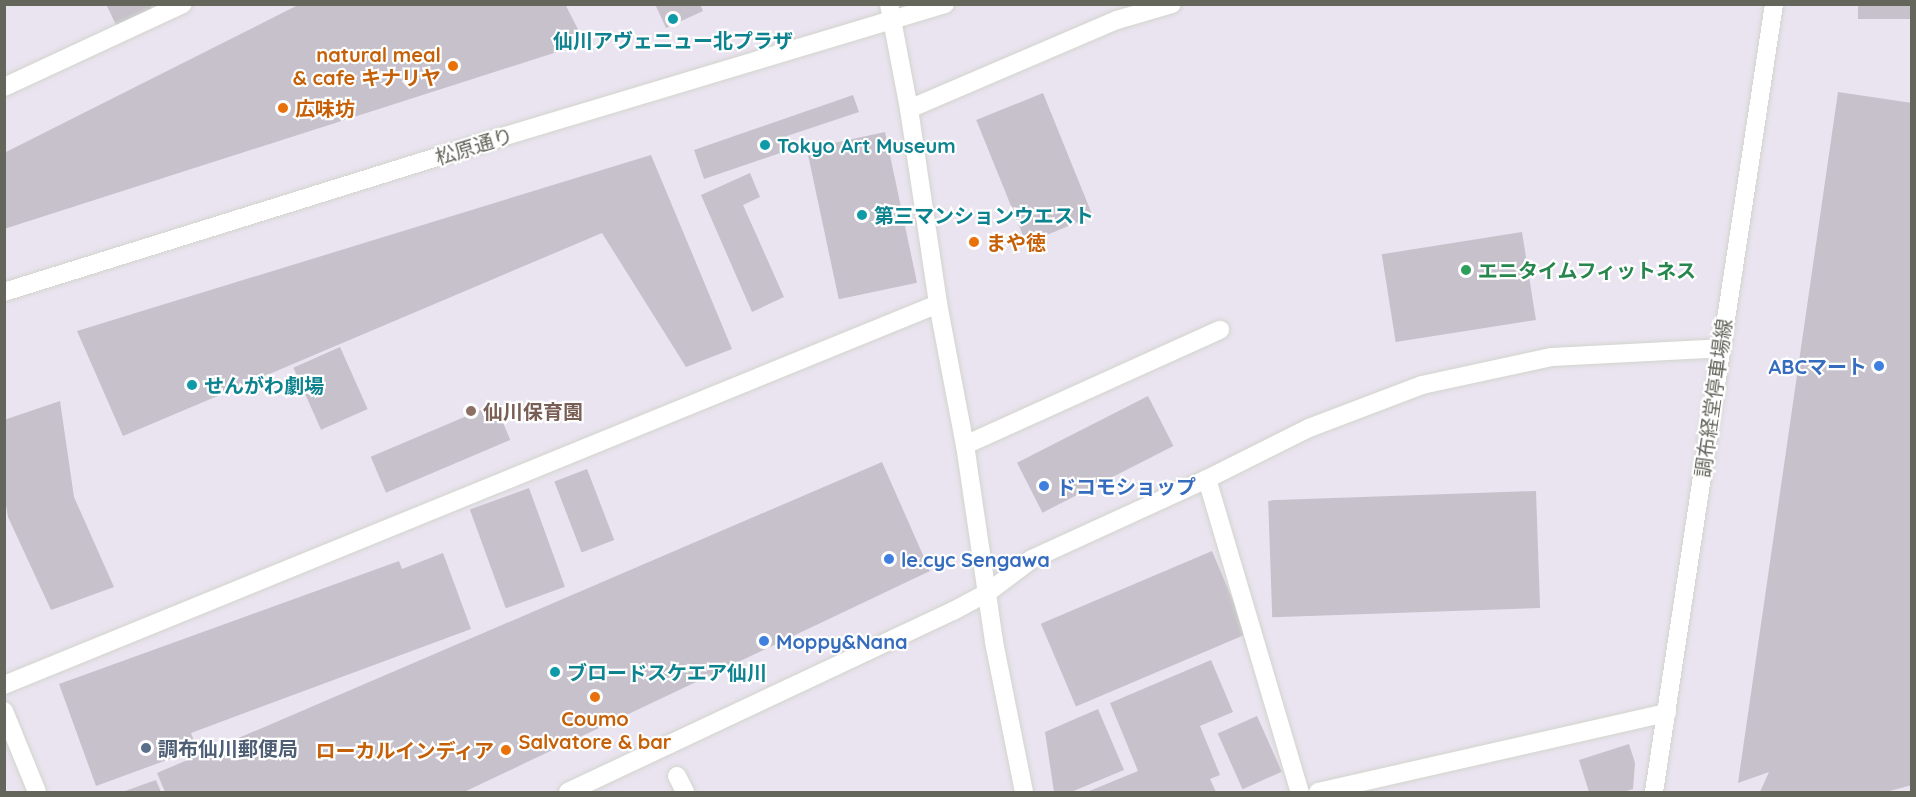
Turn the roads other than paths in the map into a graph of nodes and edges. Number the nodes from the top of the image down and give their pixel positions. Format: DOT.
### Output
graph roads {
  1 [pos="183,4"];
  2 [pos="945,4"];
  3 [pos="1172,4"];
  4 [pos="1774,4"];
  5 [pos="891,12"];
  6 [pos="4,87"];
  7 [pos="909,109"];
  8 [pos="4,292"];
  9 [pos="938,304"];
  10 [pos="1220,330"];
  11 [pos="1721,348"];
  12 [pos="965,445"];
  13 [pos="1207,478"];
  14 [pos="987,593"];
  15 [pos="4,685"];
  16 [pos="4,711"];
  17 [pos="1667,713"];
  18 [pos="37,792"];
  19 [pos="568,792"];
  20 [pos="1024,792"];
  21 [pos="1300,792"];
  22 [pos="1318,792"];
  23 [pos="1654,792"];
  1 -- 6 [label="street"];
  2 -- 5 [label="street, 松原通り"];
  3 -- 7 [label="street"];
  4 -- 11 [label="street, 調布経堂停車場線"];
  5 -- 7 [label="street"];
  5 -- 8 [label="street, 松原通り"];
  7 -- 9 [label="street"];
  9 -- 12 [label="street"];
  9 -- 15 [label="street"];
  10 -- 12 [label="street"];
  11 -- 13 [label="street"];
  11 -- 17 [label="street, 調布経堂停車場線"];
  12 -- 14 [label="street"];
  13 -- 14 [label="street"];
  13 -- 21 [label="street"];
  14 -- 19 [label="street"];
  14 -- 20 [label="street"];
  16 -- 18 [label="street"];
  17 -- 22 [label="street"];
  17 -- 23 [label="street, 調布経堂停車場線"];
}
